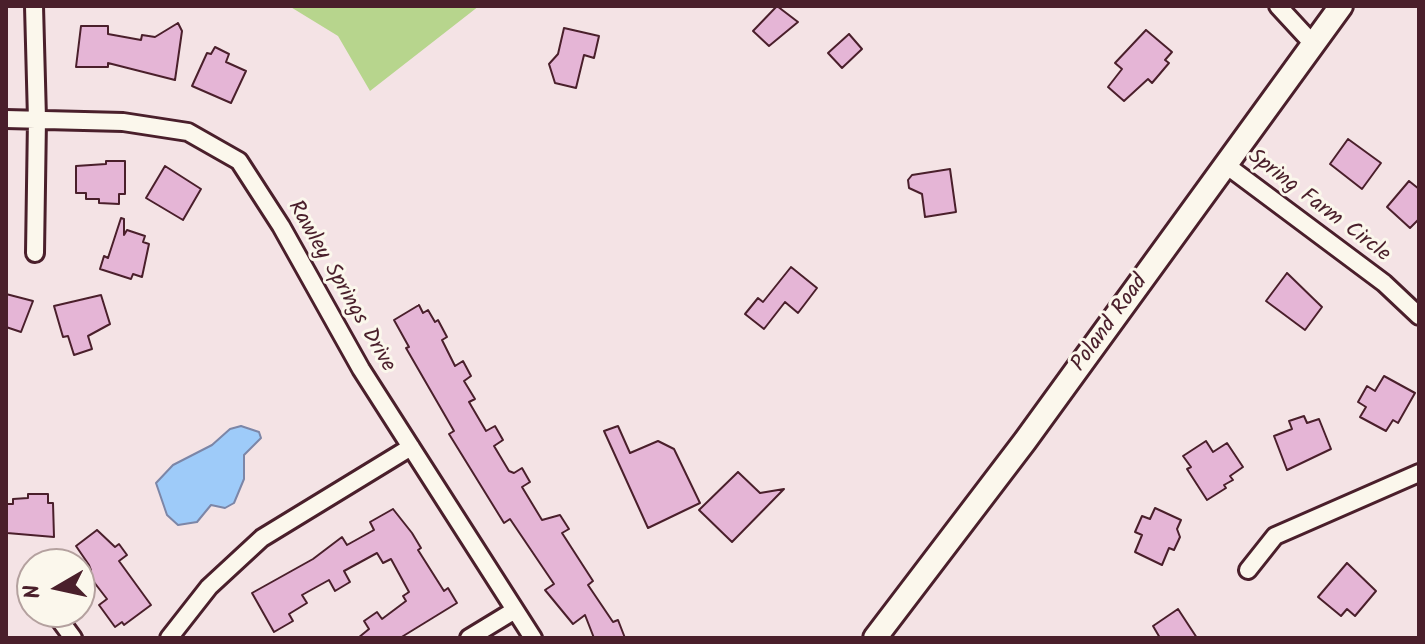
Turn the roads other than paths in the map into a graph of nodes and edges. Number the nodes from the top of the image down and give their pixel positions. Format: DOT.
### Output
graph roads {
  1 [pos="34,6"];
  2 [pos="1278,6"];
  3 [pos="1341,6"];
  4 [pos="1314,45"];
  5 [pos="6,119"];
  6 [pos="37,119"];
  7 [pos="1226,165"];
  8 [pos="35,253"];
  9 [pos="1419,316"];
  10 [pos="411,447"];
  11 [pos="1419,473"];
  12 [pos="1248,570"];
  13 [pos="515,610"];
  14 [pos="169,638"];
  15 [pos="469,638"];
  16 [pos="533,638"];
  17 [pos="875,638"];
  1 -- 6 [label="street"];
  2 -- 4 [label="street"];
  3 -- 4 [label="street, Poland Road"];
  4 -- 7 [label="street, Poland Road"];
  5 -- 6 [label="street, Rawley Springs Drive"];
  6 -- 8 [label="street"];
  6 -- 10 [label="street, Rawley Springs Drive"];
  7 -- 9 [label="street, Spring Farm Circle"];
  7 -- 17 [label="street, Poland Road"];
  10 -- 13 [label="street, Rawley Springs Drive"];
  10 -- 14 [label="street"];
  11 -- 12 [label="street"];
  13 -- 15 [label="street"];
  13 -- 16 [label="street, Rawley Springs Drive"];
}
